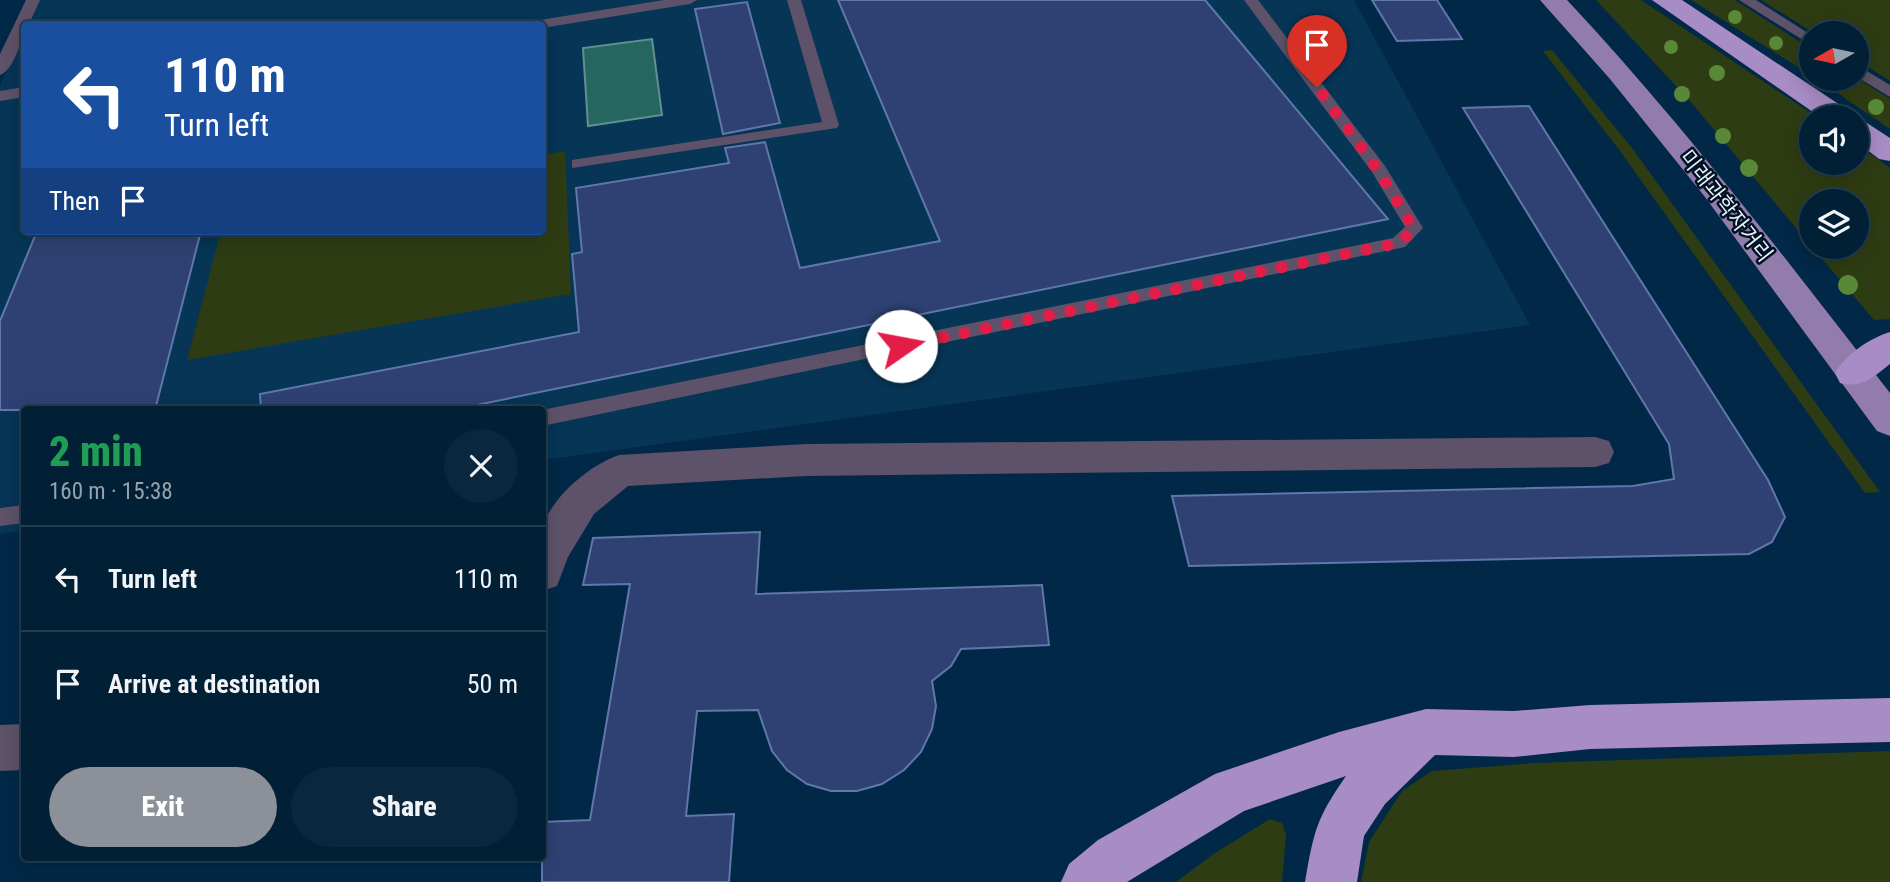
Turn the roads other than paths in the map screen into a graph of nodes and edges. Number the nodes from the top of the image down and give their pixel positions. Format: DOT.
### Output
graph roads {
  1 [pos="33,0"];
  2 [pos="794,0"];
  3 [pos="1251,0"];
  4 [pos="1553,0"];
  5 [pos="1665,0"];
  6 [pos="1746,0"];
  7 [pos="681,1"];
  8 [pos="23,21"];
  9 [pos="546,23"];
  10 [pos="21,25"];
  11 [pos="1799,33"];
  12 [pos="0,70"];
  13 [pos="1869,79"];
  14 [pos="21,92"];
  15 [pos="1890,92"];
  16 [pos="0,96"];
  17 [pos="1821,105"];
  18 [pos="1869,137"];
  19 [pos="1890,152"];
  20 [pos="578,164"];
  21 [pos="1890,345"];
  22 [pos="1853,373"];
  23 [pos="546,417"];
  24 [pos="1890,421"];
  25 [pos="1595,452"];
  26 [pos="21,514"];
  27 [pos="0,517"];
  28 [pos="546,559"];
  29 [pos="1890,720"];
  30 [pos="1426,732"];
  31 [pos="21,747"];
  32 [pos="0,748"];
  33 [pos="1087,882"];
  34 [pos="1331,882"];
  1 -- 8 [label="lane"];
  2 -- 20 [label="lane"];
  3 -- 23 [label="lane"];
  4 -- 22 [label="main road, 미래과학자거리"];
  5 -- 17 [label="highway"];
  6 -- 11 [label="lane"];
  7 -- 9 [label="lane"];
  10 -- 12 [label="lane"];
  13 -- 15 [label="lane"];
  14 -- 16 [label="lane"];
  18 -- 19 [label="highway"];
  21 -- 22 [label="highway"];
  22 -- 24 [label="main road, 미래과학자거리"];
  25 -- 28 [label="street"];
  26 -- 27 [label="lane"];
  29 -- 30 [label="highway"];
  30 -- 33 [label="highway"];
  30 -- 34 [label="highway"];
  31 -- 32 [label="street"];
}
